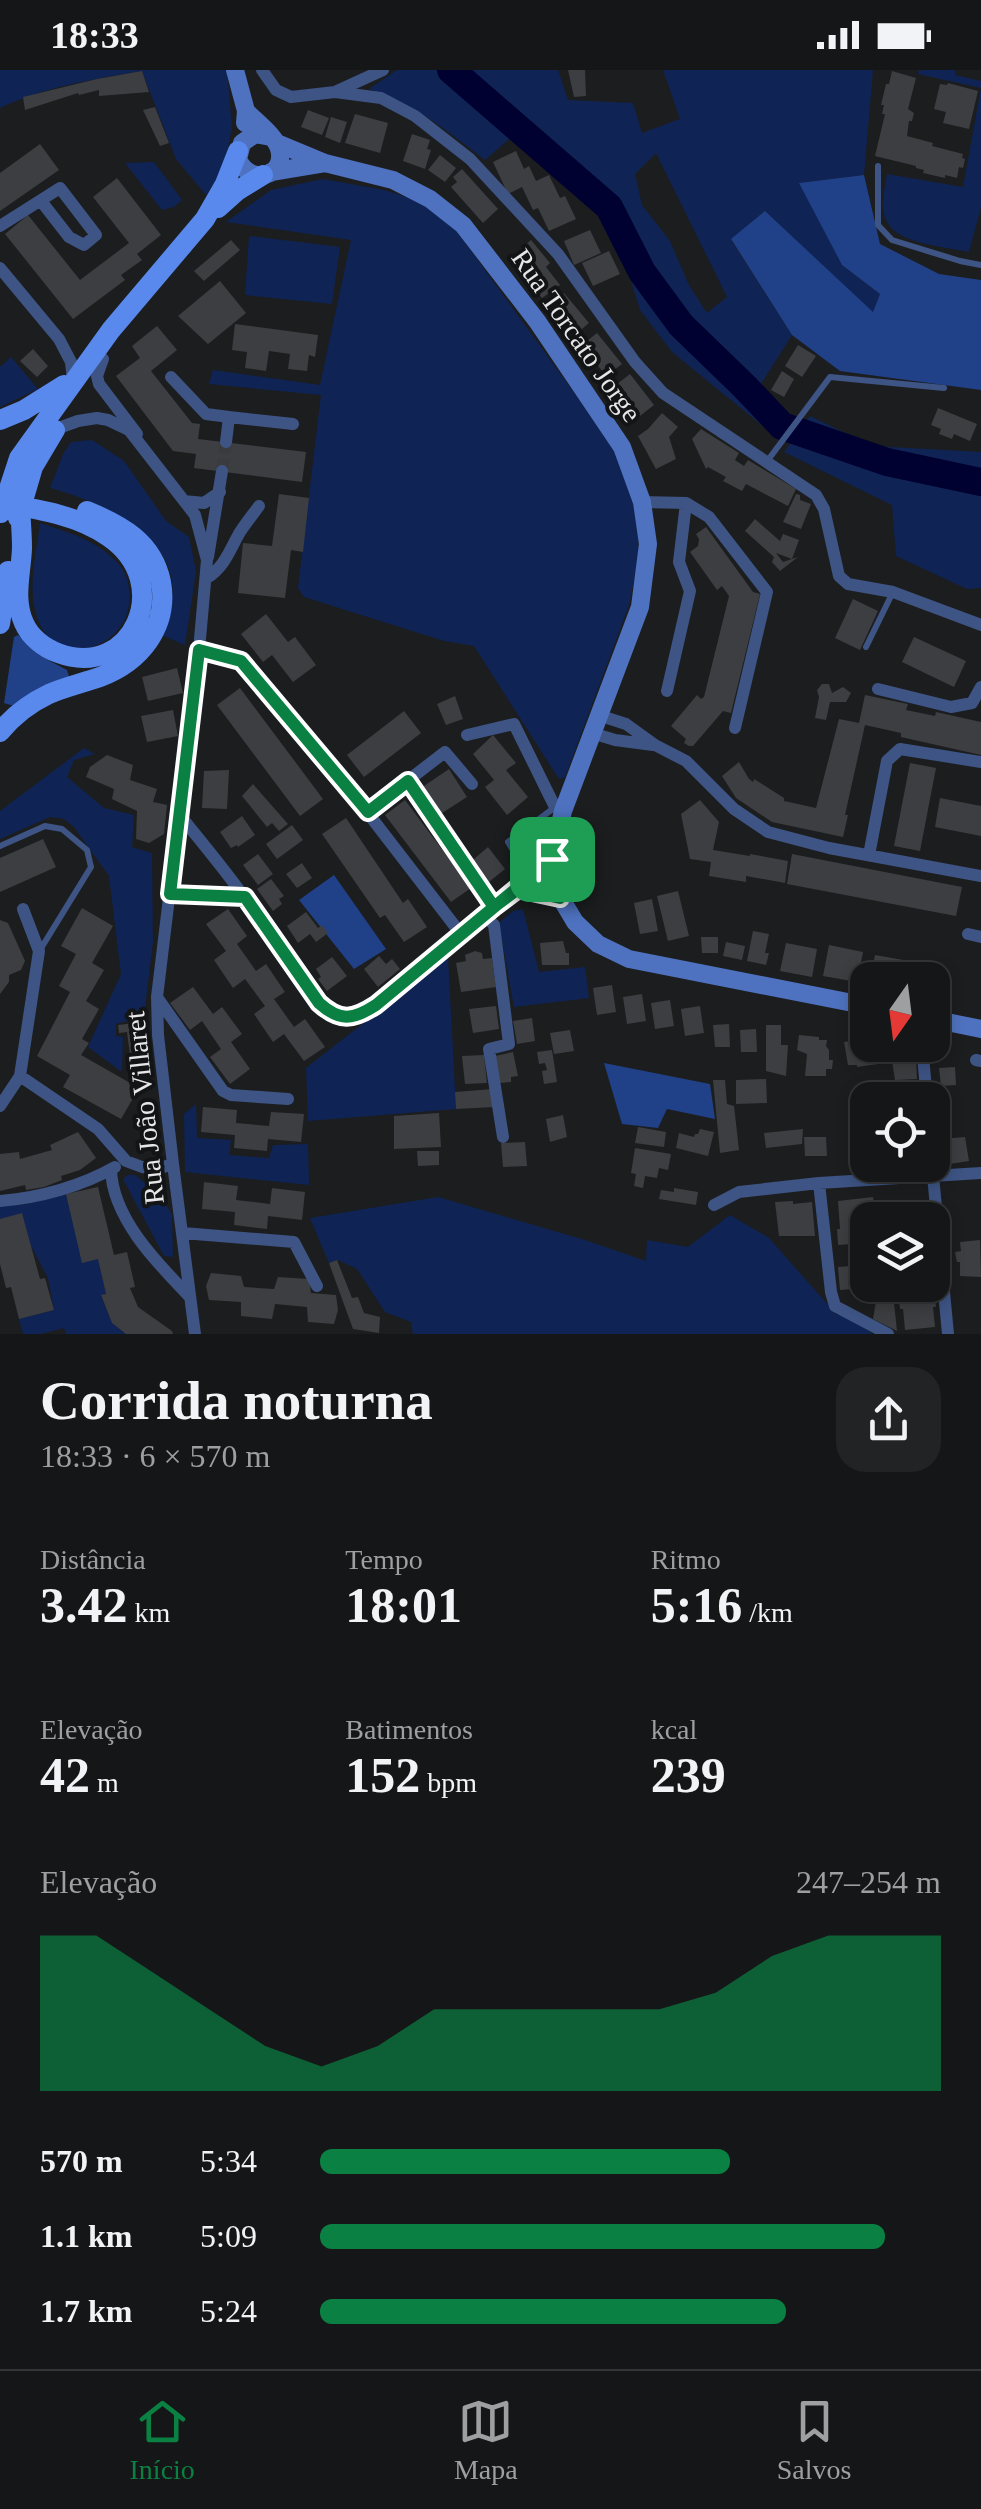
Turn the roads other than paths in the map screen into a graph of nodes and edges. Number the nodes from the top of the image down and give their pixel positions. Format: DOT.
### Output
graph roads {
  1 [pos="235,70"];
  2 [pos="262,70"];
  3 [pos="383,70"];
  4 [pos="335,92"];
  5 [pos="246,112"];
  6 [pos="274,140"];
  7 [pos="240,147"];
  8 [pos="324,163"];
  9 [pos="878,166"];
  10 [pos="267,174"];
  11 [pos="40,200"];
  12 [pos="205,219"];
  13 [pos="0,226"];
  14 [pos="981,264"];
  15 [pos="0,268"];
  16 [pos="59,339"];
  17 [pos="100,353"];
  18 [pos="171,377"];
  19 [pos="73,381"];
  20 [pos="944,388"];
  21 [pos="228,417"];
  22 [pos="0,420"];
  23 [pos="293,424"];
  24 [pos="56,429"];
  25 [pos="226,442"];
  26 [pos="149,453"];
  27 [pos="768,461"];
  28 [pos="222,472"];
  29 [pos="0,489"];
  30 [pos="220,492"];
  31 [pos="184,500"];
  32 [pos="642,502"];
  33 [pos="686,503"];
  34 [pos="260,506"];
  35 [pos="7,509"];
  36 [pos="75,513"];
  37 [pos="207,560"];
  38 [pos="207,578"];
  39 [pos="893,592"];
  40 [pos="0,624"];
  41 [pos="981,625"];
  42 [pos="866,646"];
  43 [pos="199,650"];
  44 [pos="981,687"];
  45 [pos="878,689"];
  46 [pos="667,691"];
  47 [pos="595,724"];
  48 [pos="736,728"];
  49 [pos="0,732"];
  50 [pos="467,735"];
  51 [pos="981,762"];
  52 [pos="408,781"];
  53 [pos="472,784"];
  54 [pos="559,810"];
  55 [pos="368,812"];
  56 [pos="179,814"];
  57 [pos="0,846"];
  58 [pos="869,855"];
  59 [pos="552,859"];
  60 [pos="981,876"];
  61 [pos="530,878"];
  62 [pos="518,889"];
  63 [pos="170,894"];
  64 [pos="245,897"];
  65 [pos="560,898"];
  66 [pos="22,909"];
  67 [pos="489,911"];
  68 [pos="461,934"];
  69 [pos="40,951"];
  70 [pos="157,997"];
  71 [pos="850,1002"];
  72 [pos="950,1023"];
  73 [pos="981,1029"];
  74 [pos="20,1076"];
  75 [pos="288,1099"];
  76 [pos="0,1106"];
  77 [pos="503,1137"];
  78 [pos="126,1160"];
  79 [pos="172,1164"];
  80 [pos="111,1169"];
  81 [pos="950,1171"];
  82 [pos="981,1172"];
  83 [pos="850,1179"];
  84 [pos="934,1182"];
  85 [pos="819,1183"];
  86 [pos="0,1201"];
  87 [pos="714,1205"];
  88 [pos="183,1233"];
  89 [pos="316,1286"];
  90 [pos="190,1298"];
  91 [pos="195,1334"];
  92 [pos="888,1334"];
  93 [pos="948,1334"];
  1 -- 5 [label="main road"];
  2 -- 4 [label="street"];
  3 -- 4 [label="street"];
  4 -- 27 [label="street"];
  5 -- 6 [label="main road"];
  5 -- 7 [label="main road"];
  6 -- 7 [label="main road"];
  6 -- 8 [label="main road, Rua Torcato Jorge"];
  6 -- 10 [label="main road"];
  7 -- 10 [label="main road"];
  7 -- 12 [label="main road"];
  8 -- 10 [label="main road, Rua Torcato Jorge"];
  8 -- 32 [label="main road, Rua Torcato Jorge"];
  9 -- 14 [label="lane"];
  10 -- 12 [label="main road"];
  11 -- 11 [label="street"];
  11 -- 13 [label="street"];
  12 -- 17 [label="main road"];
  15 -- 16 [label="street"];
  16 -- 17 [label="street"];
  16 -- 19 [label="street"];
  17 -- 19 [label="main road"];
  17 -- 24 [label="main road"];
  17 -- 26 [label="street, Rua João Villaret"];
  18 -- 21 [label="street"];
  19 -- 22 [label="main road"];
  19 -- 35 [label="main road"];
  20 -- 27 [label="lane"];
  21 -- 23 [label="street"];
  21 -- 25 [label="street"];
  24 -- 26 [label="street, Rua João Villaret"];
  24 -- 35 [label="main road"];
  26 -- 31 [label="street, Rua João Villaret"];
  27 -- 39 [label="street"];
  28 -- 30 [label="street"];
  29 -- 36 [label="main road"];
  30 -- 31 [label="street"];
  30 -- 37 [label="street"];
  31 -- 37 [label="street, Rua João Villaret"];
  32 -- 33 [label="street"];
  32 -- 47 [label="main road, Rua Torcato Jorge"];
  33 -- 46 [label="street"];
  33 -- 48 [label="street"];
  34 -- 38 [label="street"];
  35 -- 36 [label="main road"];
  35 -- 36 [label="main road"];
  35 -- 40 [label="main road"];
  36 -- 49 [label="main road"];
  37 -- 38 [label="street, Rua João Villaret"];
  38 -- 43 [label="street, Rua João Villaret"];
  39 -- 41 [label="street"];
  39 -- 42 [label="lane"];
  43 -- 55 [label="street"];
  43 -- 56 [label="street, Rua João Villaret"];
  44 -- 45 [label="street"];
  47 -- 54 [label="main road, Rua Torcato Jorge"];
  47 -- 58 [label="street"];
  50 -- 54 [label="street"];
  51 -- 58 [label="street"];
  52 -- 53 [label="street"];
  52 -- 55 [label="street"];
  52 -- 67 [label="street"];
  54 -- 59 [label="main road, Rua Torcato Jorge"];
  54 -- 61 [label="lane"];
  55 -- 68 [label="street"];
  56 -- 63 [label="street, Rua João Villaret"];
  56 -- 64 [label="street"];
  57 -- 69 [label="lane"];
  58 -- 60 [label="street"];
  59 -- 61 [label="street"];
  59 -- 65 [label="main road"];
  61 -- 62 [label="street"];
  62 -- 65 [label="street"];
  62 -- 67 [label="street"];
  63 -- 64 [label="street"];
  63 -- 70 [label="street, Rua João Villaret"];
  64 -- 68 [label="street"];
  65 -- 71 [label="main road"];
  66 -- 69 [label="street"];
  67 -- 68 [label="street"];
  67 -- 77 [label="street"];
  69 -- 74 [label="street"];
  70 -- 75 [label="street"];
  70 -- 79 [label="street, Rua João Villaret"];
  72 -- 73 [label="main road"];
  74 -- 76 [label="street"];
  74 -- 78 [label="street"];
  78 -- 79 [label="street"];
  78 -- 80 [label="street"];
  79 -- 88 [label="street, Rua João Villaret"];
  80 -- 86 [label="street"];
  80 -- 90 [label="street, Rua João Villaret"];
  81 -- 82 [label="street"];
  83 -- 85 [label="street"];
  84 -- 93 [label="street"];
  85 -- 87 [label="street"];
  85 -- 92 [label="street"];
  88 -- 89 [label="street"];
  88 -- 90 [label="street, Rua João Villaret"];
  90 -- 91 [label="street, Rua João Villaret"];
}
